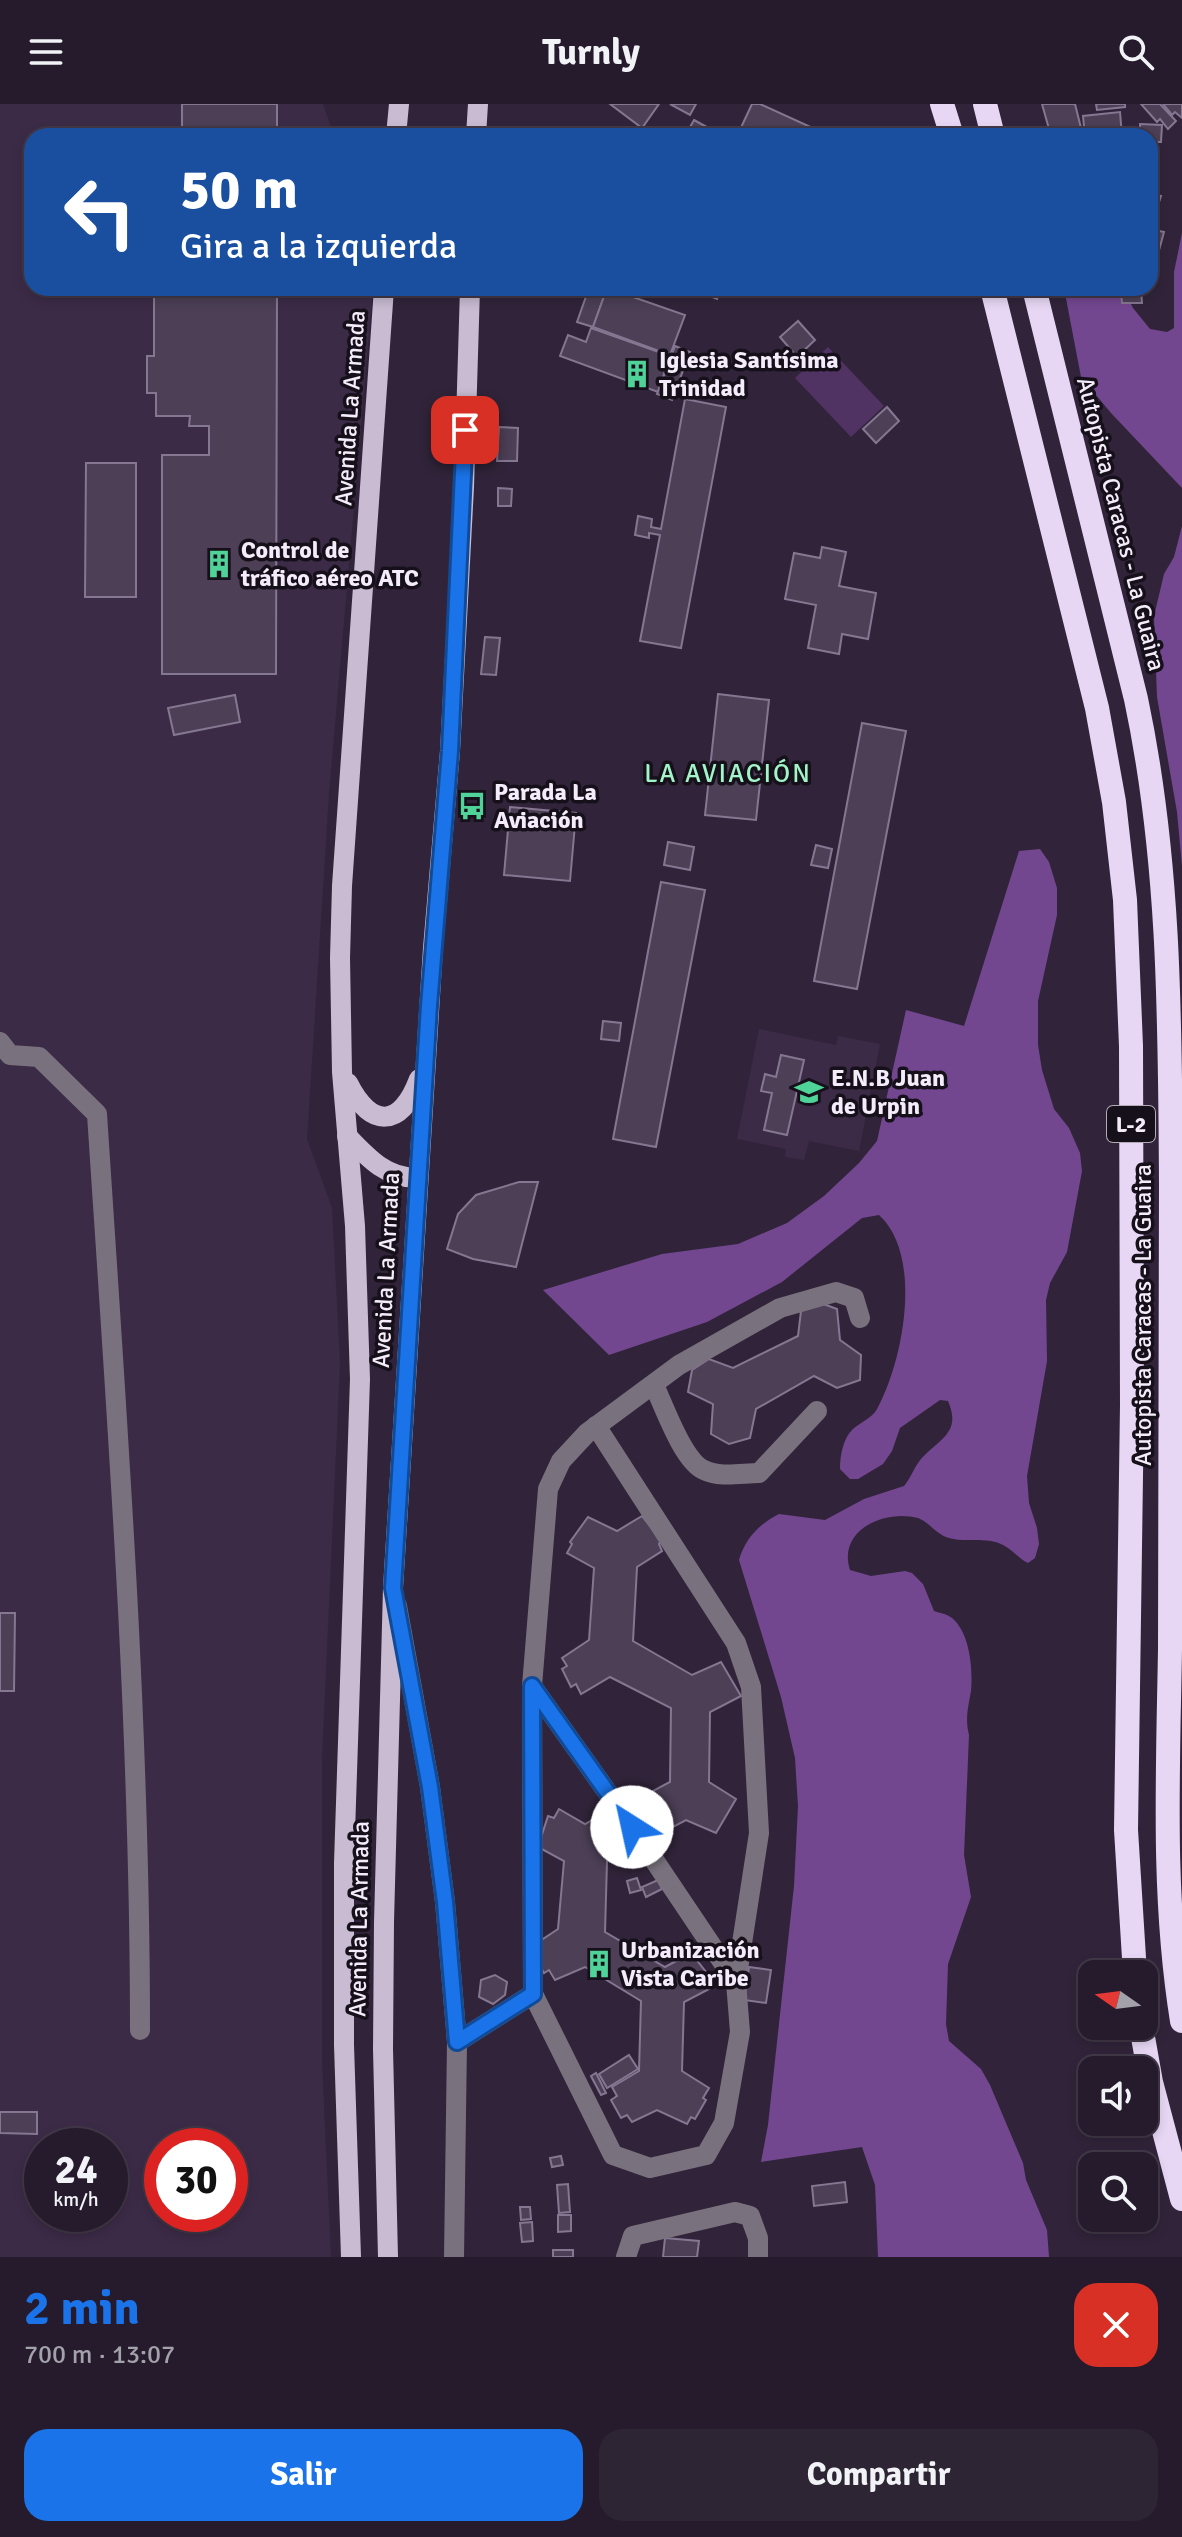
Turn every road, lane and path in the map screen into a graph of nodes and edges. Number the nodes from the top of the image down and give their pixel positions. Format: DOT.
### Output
graph roads {
  1 [pos="399,104"];
  2 [pos="478,104"];
  3 [pos="942,104"];
  4 [pos="985,104"];
  5 [pos="397,128"];
  6 [pos="476,128"];
  7 [pos="950,128"];
  8 [pos="991,128"];
  9 [pos="383,296"];
  10 [pos="470,296"];
  11 [pos="994,296"];
  12 [pos="1036,296"];
  13 [pos="0,1042"];
  14 [pos="425,1064"];
  15 [pos="342,1072"];
  16 [pos="347,1136"];
  17 [pos="417,1178"];
  18 [pos="860,1318"];
  19 [pos="654,1385"];
  20 [pos="817,1411"];
  21 [pos="596,1426"];
  22 [pos="393,1588"];
  23 [pos="532,1686"];
  24 [pos="1134,1960"];
  25 [pos="736,1982"];
  26 [pos="533,1994"];
  27 [pos="1182,2021"];
  28 [pos="140,2030"];
  29 [pos="1144,2040"];
  30 [pos="457,2042"];
  31 [pos="1182,2199"];
  32 [pos="351,2257"];
  33 [pos="388,2257"];
  34 [pos="454,2257"];
  35 [pos="626,2257"];
  36 [pos="758,2257"];
  1 -- 5 [label="main road"];
  2 -- 6 [label="main road"];
  3 -- 7 [label="highway"];
  4 -- 8 [label="highway"];
  9 -- 15 [label="main road, Avenida La Armada"];
  10 -- 14 [label="main road, Avenida La Armada"];
  11 -- 24 [label="highway, Autopista Caracas - La Guaira / L-2"];
  12 -- 27 [label="highway, Autopista Caracas - La Guaira / L-2"];
  13 -- 28 [label="street"];
  14 -- 15 [label="main road"];
  14 -- 17 [label="main road, Avenida La Armada"];
  15 -- 16 [label="main road, Avenida La Armada"];
  16 -- 17 [label="main road"];
  16 -- 32 [label="main road, Avenida La Armada"];
  17 -- 22 [label="main road, Avenida La Armada"];
  18 -- 19 [label="street"];
  19 -- 20 [label="street"];
  19 -- 21 [label="street"];
  21 -- 23 [label="street"];
  21 -- 25 [label="street"];
  22 -- 30 [label="street"];
  22 -- 33 [label="main road, Avenida La Armada"];
  23 -- 25 [label="street"];
  23 -- 26 [label="street"];
  25 -- 26 [label="street"];
  26 -- 30 [label="street"];
  29 -- 31 [label="highway"];
  30 -- 34 [label="street"];
  35 -- 36 [label="street"];
}
